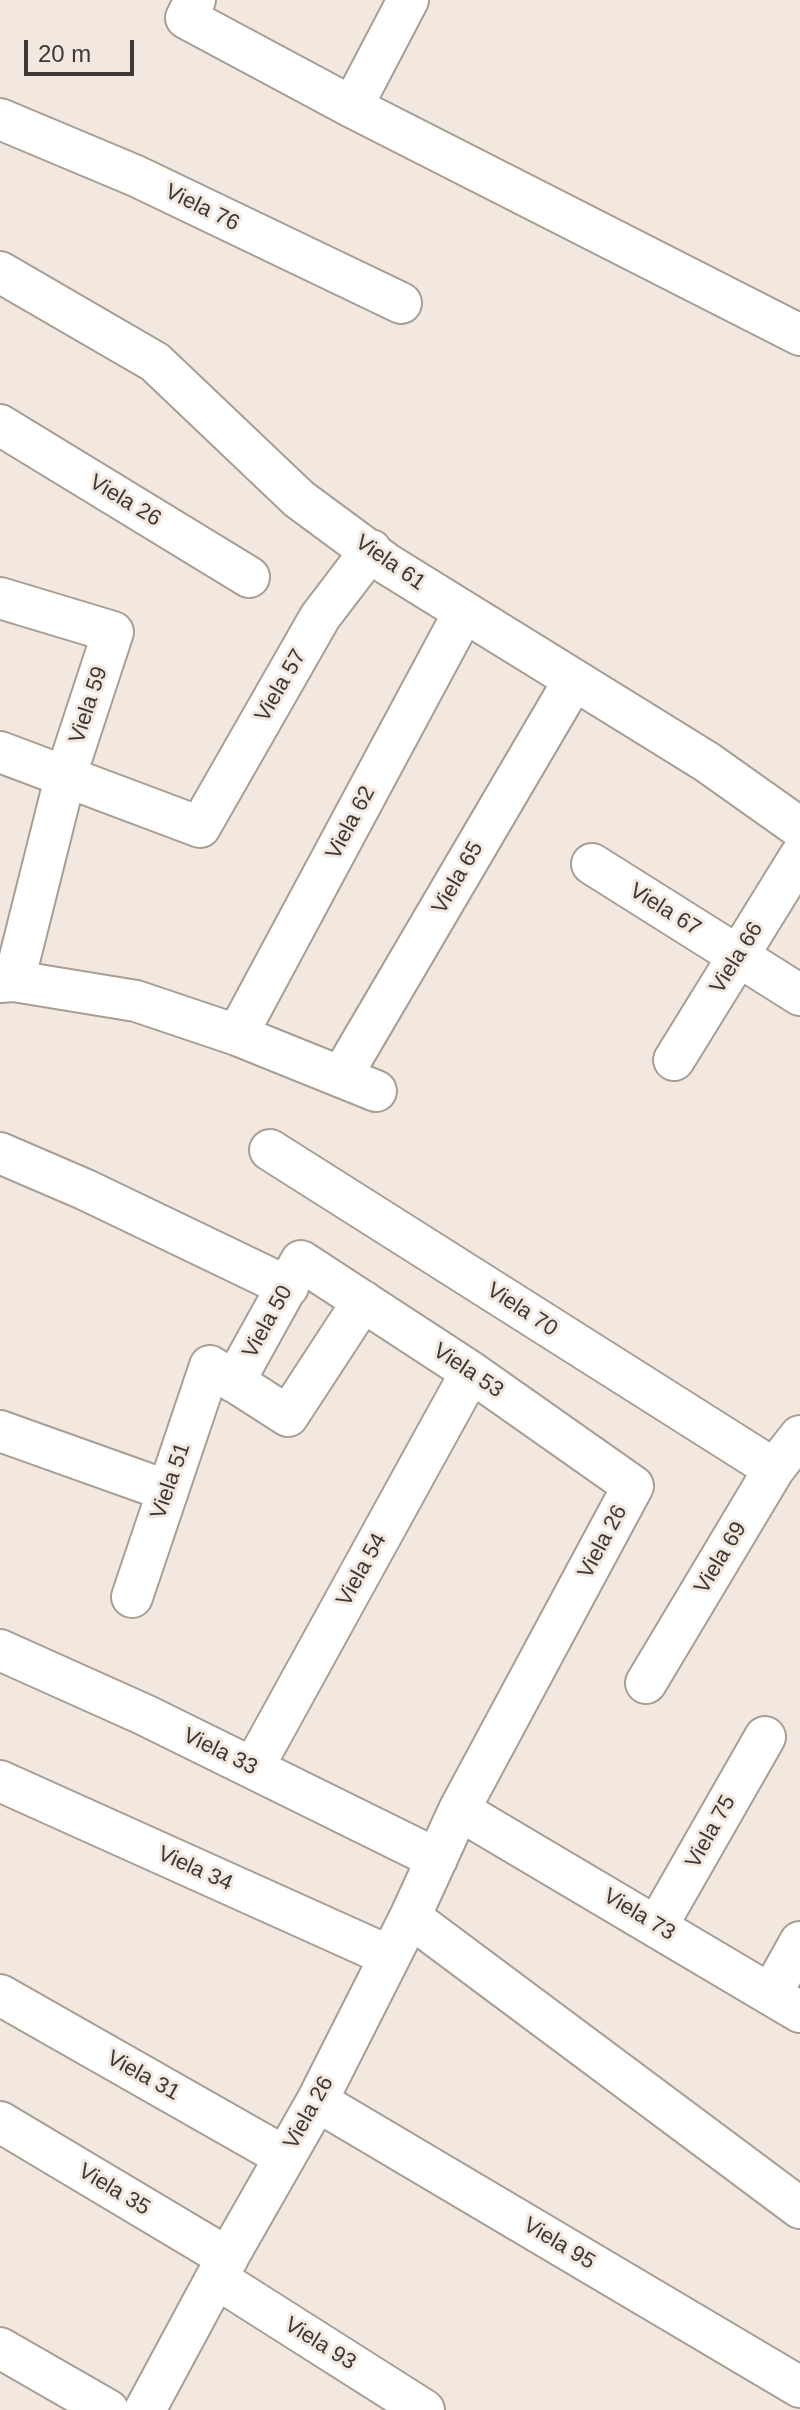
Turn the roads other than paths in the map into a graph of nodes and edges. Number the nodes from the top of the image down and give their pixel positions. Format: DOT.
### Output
graph roads {
  1 [pos="408,0"];
  2 [pos="190,9"];
  3 [pos="352,107"];
  4 [pos="0,119"];
  5 [pos="0,272"];
  6 [pos="401,303"];
  7 [pos="800,335"];
  8 [pos="0,425"];
  9 [pos="371,550"];
  10 [pos="249,577"];
  11 [pos="0,598"];
  12 [pos="464,612"];
  13 [pos="574,680"];
  14 [pos="0,752"];
  15 [pos="65,778"];
  16 [pos="800,828"];
  17 [pos="800,856"];
  18 [pos="592,864"];
  19 [pos="738,956"];
  20 [pos="7,981"];
  21 [pos="800,995"];
  22 [pos="237,1035"];
  23 [pos="674,1060"];
  24 [pos="270,1150"];
  25 [pos="0,1153"];
  26 [pos="294,1274"];
  27 [pos="363,1301"];
  28 [pos="471,1372"];
  29 [pos="222,1374"];
  30 [pos="0,1431"];
  31 [pos="800,1436"];
  32 [pos="774,1469"];
  33 [pos="633,1486"];
  34 [pos="168,1491"];
  35 [pos="132,1597"];
  36 [pos="0,1650"];
  37 [pos="646,1683"];
  38 [pos="765,1737"];
  39 [pos="253,1768"];
  40 [pos="0,1781"];
  41 [pos="468,1814"];
  42 [pos="437,1859"];
  43 [pos="410,1917"];
  44 [pos="657,1926"];
  45 [pos="800,1942"];
  46 [pos="389,1956"];
  47 [pos="0,1995"];
  48 [pos="785,2003"];
  49 [pos="317,2101"];
  50 [pos="0,2122"];
  51 [pos="285,2157"];
  52 [pos="800,2208"];
  53 [pos="222,2268"];
  54 [pos="0,2348"];
  55 [pos="800,2387"];
  56 [pos="108,2410"];
  57 [pos="145,2410"];
  58 [pos="424,2410"];
  1 -- 3 [label="street"];
  2 -- 3 [label="street"];
  3 -- 7 [label="street"];
  4 -- 6 [label="street, Viela 76"];
  5 -- 9 [label="street, Viela 61"];
  8 -- 10 [label="street, Viela 26"];
  9 -- 12 [label="street, Viela 61"];
  9 -- 15 [label="street, Viela 57"];
  11 -- 15 [label="street, Viela 59"];
  12 -- 13 [label="street, Viela 61"];
  12 -- 22 [label="street, Viela 62"];
  13 -- 16 [label="street, Viela 61"];
  13 -- 22 [label="street, Viela 65"];
  14 -- 15 [label="street"];
  15 -- 20 [label="street, Viela 59"];
  17 -- 19 [label="street, Viela 66"];
  18 -- 19 [label="street, Viela 67"];
  19 -- 21 [label="street, Viela 67"];
  19 -- 23 [label="street, Viela 66"];
  20 -- 22 [label="street"];
  24 -- 32 [label="street, Viela 70"];
  25 -- 26 [label="street, Viela 53"];
  26 -- 27 [label="street, Viela 53"];
  26 -- 29 [label="street, Viela 50"];
  27 -- 28 [label="street, Viela 53"];
  27 -- 29 [label="street"];
  28 -- 33 [label="street, Viela 53"];
  28 -- 39 [label="street, Viela 54"];
  29 -- 34 [label="street, Viela 51"];
  30 -- 34 [label="street"];
  31 -- 32 [label="street, Viela 69"];
  32 -- 37 [label="street, Viela 69"];
  33 -- 41 [label="street, Viela 26"];
  34 -- 35 [label="street, Viela 51"];
  36 -- 39 [label="street, Viela 33"];
  38 -- 44 [label="street, Viela 75"];
  39 -- 42 [label="street, Viela 33"];
  40 -- 46 [label="street, Viela 34"];
  41 -- 42 [label="street, Viela 26"];
  41 -- 44 [label="street, Viela 73"];
  42 -- 43 [label="street, Viela 26"];
  43 -- 46 [label="street, Viela 26"];
  43 -- 52 [label="street"];
  44 -- 48 [label="street, Viela 73"];
  45 -- 48 [label="street"];
  46 -- 49 [label="street, Viela 26"];
  47 -- 51 [label="street, Viela 31"];
  49 -- 51 [label="street, Viela 26"];
  49 -- 55 [label="street, Viela 95"];
  50 -- 53 [label="street, Viela 35"];
  51 -- 53 [label="street, Viela 26"];
  53 -- 57 [label="street, Viela 26"];
  53 -- 58 [label="street, Viela 93"];
  54 -- 56 [label="street"];
}
